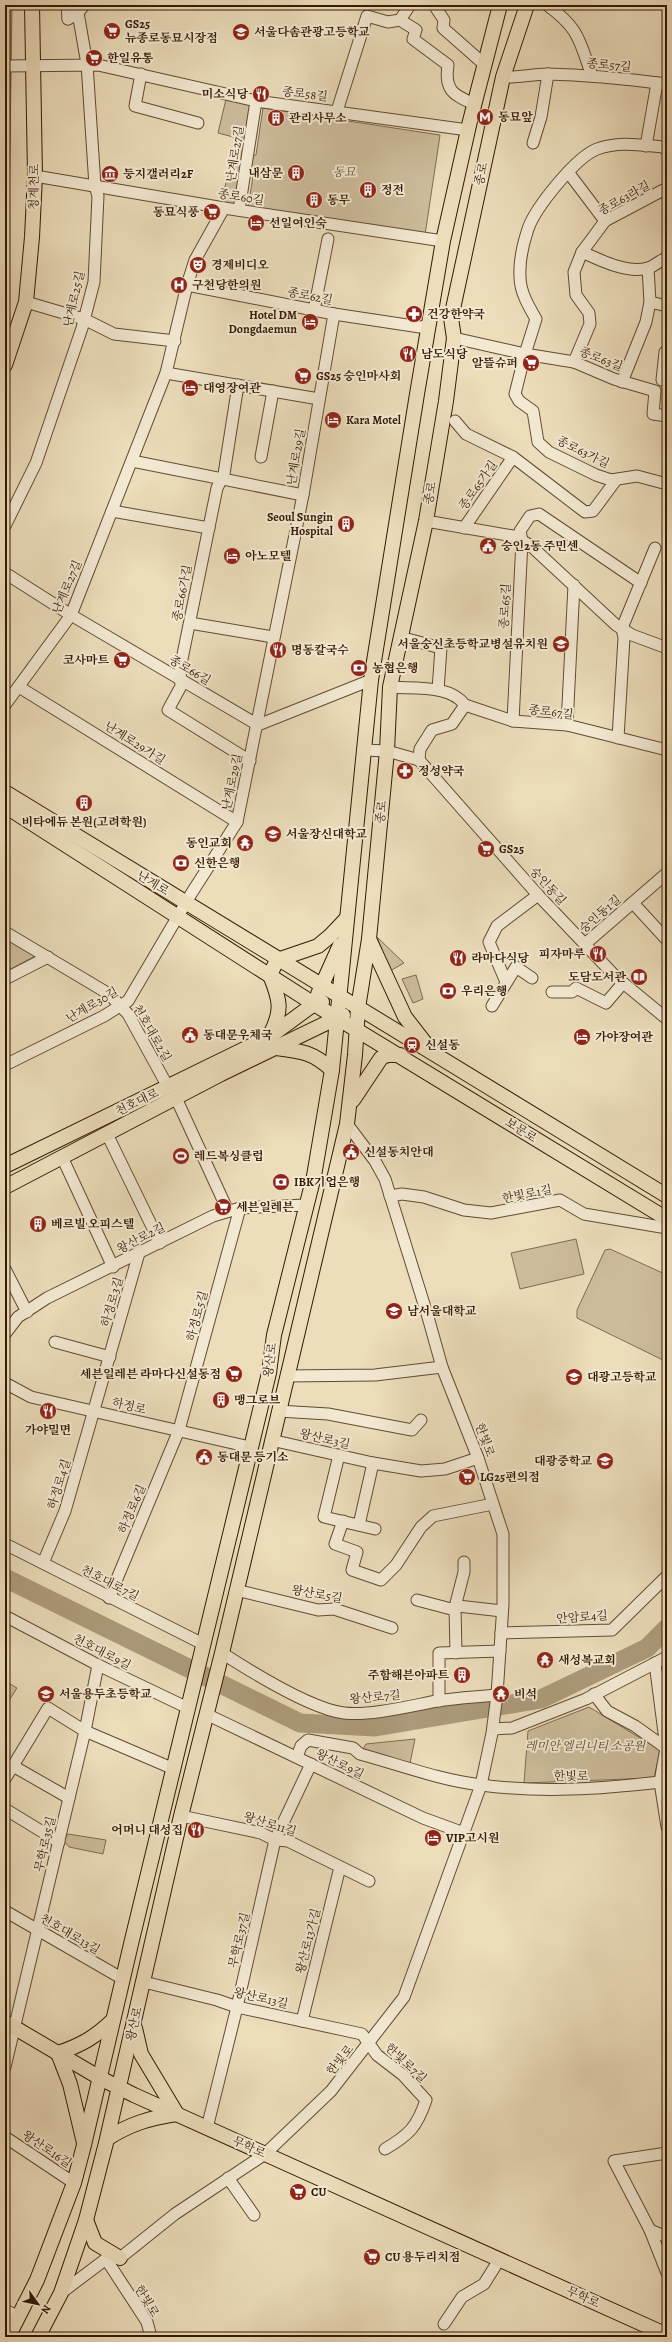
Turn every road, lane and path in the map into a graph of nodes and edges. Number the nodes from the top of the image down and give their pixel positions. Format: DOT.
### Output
graph roads {
  1 [pos="32,5"];
  2 [pos="67,5"];
  3 [pos="410,5"];
  4 [pos="437,5"];
  5 [pos="500,5"];
  6 [pos="527,5"];
  7 [pos="547,5"];
  8 [pos="81,9"];
  9 [pos="400,20"];
  10 [pos="87,64"];
  11 [pos="27,65"];
  12 [pos="485,65"];
  13 [pos="5,66"];
  14 [pos="141,74"];
  15 [pos="548,74"];
  16 [pos="592,76"];
  17 [pos="502,77"];
  18 [pos="662,83"];
  19 [pos="256,101"];
  20 [pos="474,104"];
  21 [pos="338,111"];
  22 [pos="198,123"];
  23 [pos="468,130"];
  24 [pos="533,143"];
  25 [pos="646,146"];
  26 [pos="667,151"];
  27 [pos="568,172"];
  28 [pos="35,176"];
  29 [pos="95,186"];
  30 [pos="667,188"];
  31 [pos="224,208"];
  32 [pos="239,210"];
  33 [pos="605,221"];
  34 [pos="328,239"];
  35 [pos="443,241"];
  36 [pos="582,252"];
  37 [pos="667,258"];
  38 [pos="648,268"];
  39 [pos="187,285"];
  40 [pos="26,302"];
  41 [pos="650,302"];
  42 [pos="667,306"];
  43 [pos="314,310"];
  44 [pos="334,314"];
  45 [pos="84,319"];
  46 [pos="428,326"];
  47 [pos="454,338"];
  48 [pos="175,341"];
  49 [pos="667,353"];
  50 [pos="524,354"];
  51 [pos="574,362"];
  52 [pos="5,365"];
  53 [pos="166,373"];
  54 [pos="667,380"];
  55 [pos="622,382"];
  56 [pos="238,385"];
  57 [pos="273,391"];
  58 [pos="319,400"];
  59 [pos="667,416"];
  60 [pos="455,421"];
  61 [pos="261,457"];
  62 [pos="513,457"];
  63 [pos="132,460"];
  64 [pos="221,480"];
  65 [pos="616,480"];
  66 [pos="667,484"];
  67 [pos="303,495"];
  68 [pos="112,511"];
  69 [pos="426,521"];
  70 [pos="5,526"];
  71 [pos="209,528"];
  72 [pos="464,528"];
  73 [pos="522,541"];
  74 [pos="655,548"];
  75 [pos="5,573"];
  76 [pos="641,582"];
  77 [pos="574,585"];
  78 [pos="72,615"];
  79 [pos="190,624"];
  80 [pos="622,628"];
  81 [pos="273,637"];
  82 [pos="400,637"];
  83 [pos="667,648"];
  84 [pos="180,680"];
  85 [pos="371,680"];
  86 [pos="19,687"];
  87 [pos="390,687"];
  88 [pos="438,690"];
  89 [pos="5,705"];
  90 [pos="465,705"];
  91 [pos="512,721"];
  92 [pos="258,725"];
  93 [pos="567,725"];
  94 [pos="618,738"];
  95 [pos="364,750"];
  96 [pos="667,750"];
  97 [pos="387,751"];
  98 [pos="419,760"];
  99 [pos="250,762"];
  100 [pos="5,792"];
  101 [pos="5,806"];
  102 [pos="237,822"];
  103 [pos="667,872"];
  104 [pos="538,895"];
  105 [pos="185,903"];
  106 [pos="632,903"];
  107 [pos="177,917"];
  108 [pos="346,919"];
  109 [pos="5,932"];
  110 [pos="344,938"];
  111 [pos="369,939"];
  112 [pos="667,940"];
  113 [pos="585,944"];
  114 [pos="48,957"];
  115 [pos="277,960"];
  116 [pos="270,975"];
  117 [pos="532,978"];
  118 [pos="5,979"];
  119 [pos="506,982"];
  120 [pos="623,983"];
  121 [pos="321,986"];
  122 [pos="552,992"];
  123 [pos="338,996"];
  124 [pos="314,1004"];
  125 [pos="121,1005"];
  126 [pos="492,1006"];
  127 [pos="358,1008"];
  128 [pos="337,1018"];
  129 [pos="667,1019"];
  130 [pos="357,1030"];
  131 [pos="410,1040"];
  132 [pos="272,1043"];
  133 [pos="400,1055"];
  134 [pos="435,1057"];
  135 [pos="5,1065"];
  136 [pos="332,1070"];
  137 [pos="172,1093"];
  138 [pos="350,1104"];
  139 [pos="347,1124"];
  140 [pos="107,1134"];
  141 [pos="62,1157"];
  142 [pos="5,1166"];
  143 [pos="5,1187"];
  144 [pos="390,1196"];
  145 [pos="667,1196"];
  146 [pos="306,1205"];
  147 [pos="240,1208"];
  148 [pos="228,1211"];
  149 [pos="667,1219"];
  150 [pos="667,1228"];
  151 [pos="160,1243"];
  152 [pos="139,1253"];
  153 [pos="113,1267"];
  154 [pos="5,1269"];
  155 [pos="27,1312"];
  156 [pos="5,1334"];
  157 [pos="55,1342"];
  158 [pos="110,1357"];
  159 [pos="442,1367"];
  160 [pos="287,1376"];
  161 [pos="5,1383"];
  162 [pos="94,1411"];
  163 [pos="278,1411"];
  164 [pos="421,1420"];
  165 [pos="179,1430"];
  166 [pos="271,1440"];
  167 [pos="250,1446"];
  168 [pos="339,1455"];
  169 [pos="478,1458"];
  170 [pos="373,1463"];
  171 [pos="493,1504"];
  172 [pos="342,1521"];
  173 [pos="359,1525"];
  174 [pos="375,1529"];
  175 [pos="5,1544"];
  176 [pos="464,1562"];
  177 [pos="43,1563"];
  178 [pos="667,1576"];
  179 [pos="236,1590"];
  180 [pos="109,1598"];
  181 [pos="417,1600"];
  182 [pos="455,1607"];
  183 [pos="502,1611"];
  184 [pos="5,1616"];
  185 [pos="392,1628"];
  186 [pos="501,1633"];
  187 [pos="202,1647"];
  188 [pos="500,1651"];
  189 [pos="456,1653"];
  190 [pos="221,1655"];
  191 [pos="667,1657"];
  192 [pos="655,1663"];
  193 [pos="98,1665"];
  194 [pos="594,1694"];
  195 [pos="497,1695"];
  196 [pos="439,1701"];
  197 [pos="188,1708"];
  198 [pos="207,1709"];
  199 [pos="493,1729"];
  200 [pos="85,1731"];
  201 [pos="666,1748"];
  202 [pos="297,1758"];
  203 [pos="311,1764"];
  204 [pos="13,1766"];
  205 [pos="174,1769"];
  206 [pos="5,1779"];
  207 [pos="664,1780"];
  208 [pos="481,1785"];
  209 [pos="69,1798"];
  210 [pos="5,1809"];
  211 [pos="181,1816"];
  212 [pos="667,1827"];
  213 [pos="464,1833"];
  214 [pos="275,1840"];
  215 [pos="58,1842"];
  216 [pos="340,1867"];
  217 [pos="369,1881"];
  218 [pos="5,1911"];
  219 [pos="38,1930"];
  220 [pos="123,1979"];
  221 [pos="144,1982"];
  222 [pos="237,2007"];
  223 [pos="113,2020"];
  224 [pos="302,2021"];
  225 [pos="134,2024"];
  226 [pos="10,2025"];
  227 [pos="370,2043"];
  228 [pos="58,2053"];
  229 [pos="5,2067"];
  230 [pos="100,2078"];
  231 [pos="120,2088"];
  232 [pos="177,2114"];
  233 [pos="207,2128"];
  234 [pos="5,2137"];
  235 [pos="108,2138"];
  236 [pos="84,2145"];
  237 [pos="385,2150"];
  238 [pos="667,2153"];
  239 [pos="265,2154"];
  240 [pos="228,2178"];
  241 [pos="74,2183"];
  242 [pos="254,2215"];
  243 [pos="86,2220"];
  244 [pos="650,2230"];
  245 [pos="667,2237"];
  246 [pos="120,2258"];
  247 [pos="106,2259"];
  248 [pos="500,2260"];
  249 [pos="667,2273"];
  250 [pos="61,2293"];
  251 [pos="5,2310"];
  252 [pos="19,2317"];
  253 [pos="444,2324"];
  254 [pos="667,2335"];
  255 [pos="8,2337"];
  256 [pos="38,2337"];
  257 [pos="151,2337"];
  1 -- 11 [label="main road, 청계천로"];
  2 -- 8 [label="street"];
  3 -- 9 [label="street"];
  4 -- 12 [label="street"];
  5 -- 12 [label="main road, 종로"];
  6 -- 17 [label="main road, 종로"];
  7 -- 16 [label="street"];
  8 -- 10 [label="street, 난계로25길"];
  9 -- 20 [label="street"];
  9 -- 21 [label="street"];
  10 -- 11 [label="street, 종로58길"];
  10 -- 14 [label="street, 종로58길"];
  10 -- 29 [label="street, 난계로25길"];
  11 -- 13 [label="street, 종로58길"];
  11 -- 28 [label="main road, 청계천로"];
  12 -- 20 [label="main road, 종로"];
  14 -- 19 [label="street, 종로58길"];
  14 -- 22 [label="street"];
  15 -- 16 [label="street, 종로57길"];
  15 -- 17 [label="street, 종로57길"];
  15 -- 24 [label="street"];
  16 -- 18 [label="street, 종로57길"];
  17 -- 47 [label="main road, 종로"];
  18 -- 25 [label="street"];
  19 -- 21 [label="street, 종로58길"];
  19 -- 32 [label="street, 난계로27길"];
  20 -- 23 [label="main road, 종로"];
  21 -- 23 [label="street, 종로58길"];
  23 -- 35 [label="main road, 종로"];
  25 -- 26 [label="street"];
  25 -- 27 [label="street"];
  27 -- 33 [label="street"];
  27 -- 50 [label="street"];
  28 -- 29 [label="street, 종로60길"];
  28 -- 40 [label="main road, 청계천로"];
  29 -- 31 [label="street, 종로60길"];
  29 -- 45 [label="street, 난계로25길"];
  30 -- 33 [label="street, 종로63라길"];
  31 -- 32 [label="street, 종로60길"];
  31 -- 39 [label="street, 난계로27길"];
  32 -- 35 [label="street, 종로60길"];
  33 -- 36 [label="street, 종로63라길"];
  34 -- 43 [label="street"];
  35 -- 46 [label="main road, 종로"];
  36 -- 38 [label="street"];
  36 -- 51 [label="street, 종로63라길"];
  37 -- 38 [label="street"];
  38 -- 41 [label="street"];
  39 -- 43 [label="street, 종로62길"];
  39 -- 48 [label="street, 난계로27길"];
  40 -- 45 [label="street"];
  40 -- 52 [label="main road, 청계천로"];
  41 -- 42 [label="street"];
  41 -- 55 [label="street"];
  43 -- 44 [label="street, 종로62길"];
  44 -- 46 [label="street, 종로62길"];
  44 -- 58 [label="street, 난계로29길"];
  45 -- 48 [label="street"];
  45 -- 70 [label="street, 난계로25길"];
  46 -- 85 [label="main road, 종로"];
  47 -- 50 [label="street, 종로63길"];
  47 -- 69 [label="main road, 종로"];
  48 -- 53 [label="street, 난계로27길"];
  49 -- 54 [label="street"];
  50 -- 51 [label="street, 종로63길"];
  50 -- 65 [label="street, 종로63가길"];
  51 -- 55 [label="street, 종로63길"];
  53 -- 56 [label="street"];
  53 -- 63 [label="street, 난계로27길"];
  55 -- 59 [label="street, 종로63길"];
  56 -- 57 [label="street"];
  56 -- 64 [label="street, 종로66가길"];
  57 -- 58 [label="street"];
  57 -- 61 [label="street"];
  58 -- 67 [label="street, 난계로29길"];
  60 -- 62 [label="street"];
  62 -- 65 [label="street"];
  62 -- 72 [label="street, 종로65가길"];
  63 -- 64 [label="street"];
  63 -- 68 [label="street, 난계로27길"];
  64 -- 67 [label="street"];
  64 -- 71 [label="street, 종로66가길"];
  65 -- 66 [label="street, 종로63가길"];
  67 -- 81 [label="street, 난계로29길"];
  68 -- 71 [label="street"];
  68 -- 78 [label="street, 난계로27길"];
  69 -- 72 [label="street"];
  69 -- 82 [label="main road, 종로"];
  71 -- 79 [label="street, 종로66가길"];
  72 -- 73 [label="street"];
  73 -- 76 [label="street, 종로65길"];
  73 -- 77 [label="street"];
  73 -- 91 [label="street, 종로65길"];
  74 -- 76 [label="street"];
  75 -- 78 [label="street, 종로66길"];
  76 -- 80 [label="street"];
  77 -- 80 [label="street"];
  77 -- 93 [label="street"];
  78 -- 84 [label="street, 종로66길"];
  78 -- 86 [label="street, 난계로27길"];
  79 -- 81 [label="street"];
  79 -- 84 [label="street, 종로66가길"];
  80 -- 83 [label="street"];
  80 -- 94 [label="street"];
  81 -- 92 [label="street, 난계로29길"];
  82 -- 87 [label="main road, 종로"];
  82 -- 88 [label="street"];
  84 -- 92 [label="street, 종로66길"];
  84 -- 99 [label="street, 종로66가길"];
  85 -- 92 [label="street"];
  85 -- 95 [label="main road, 종로"];
  86 -- 89 [label="street, 난계로27길"];
  86 -- 102 [label="street, 난계로29가길"];
  87 -- 88 [label="street, 종로67길"];
  87 -- 97 [label="main road, 종로"];
  88 -- 90 [label="street, 종로67길"];
  90 -- 91 [label="street, 종로67길"];
  90 -- 98 [label="street"];
  91 -- 93 [label="street, 종로67길"];
  92 -- 99 [label="street, 난계로29길"];
  93 -- 94 [label="street, 종로67길"];
  94 -- 96 [label="street, 종로67길"];
  95 -- 97 [label="street"];
  95 -- 108 [label="main road, 종로"];
  97 -- 98 [label="street"];
  97 -- 111 [label="main road, 종로"];
  98 -- 104 [label="street, 숭인동길"];
  99 -- 102 [label="street, 난계로29길"];
  100 -- 105 [label="main road, 난계로"];
  101 -- 107 [label="main road, 난계로"];
  102 -- 105 [label="street, 난계로29길"];
  103 -- 106 [label="street, 숭인동1길"];
  104 -- 113 [label="street, 숭인동길"];
  104 -- 119 [label="street"];
  105 -- 107 [label="street, 난계로29길"];
  105 -- 115 [label="main road, 난계로"];
  106 -- 112 [label="street, 숭인동1길"];
  106 -- 113 [label="street, 숭인동1길"];
  107 -- 116 [label="main road, 난계로"];
  107 -- 125 [label="street, 난계로30길"];
  108 -- 110 [label="main road, 종로"];
  108 -- 115 [label="main road"];
  109 -- 114 [label="street, 천호대로2길"];
  110 -- 121 [label="main road"];
  110 -- 123 [label="main road, 종로"];
  111 -- 127 [label="main road, 종로"];
  111 -- 134 [label="main road"];
  113 -- 120 [label="street, 숭인동길"];
  114 -- 118 [label="street"];
  114 -- 125 [label="street, 천호대로2길"];
  115 -- 116 [label="main road"];
  115 -- 121 [label="main road, 난계로"];
  116 -- 124 [label="main road, 난계로"];
  116 -- 132 [label="main road"];
  117 -- 119 [label="street"];
  119 -- 126 [label="street"];
  120 -- 122 [label="street"];
  120 -- 129 [label="street, 숭인동길"];
  121 -- 123 [label="main road, 난계로"];
  121 -- 124 [label="main road"];
  123 -- 124 [label="main road"];
  123 -- 127 [label="main road, 보문로"];
  123 -- 128 [label="main road, 종로"];
  124 -- 128 [label="main road, 난계로"];
  124 -- 132 [label="main road"];
  125 -- 135 [label="street, 난계로30길"];
  125 -- 137 [label="street, 천호대로2길"];
  127 -- 128 [label="main road"];
  127 -- 130 [label="main road, 왕산로"];
  127 -- 131 [label="main road, 보문로"];
  128 -- 130 [label="main road, 보문로"];
  128 -- 132 [label="main road"];
  128 -- 136 [label="main road, 왕산로"];
  130 -- 133 [label="main road, 보문로"];
  130 -- 138 [label="main road, 왕산로"];
  131 -- 133 [label="main road"];
  131 -- 134 [label="main road, 보문로"];
  132 -- 136 [label="main road"];
  132 -- 137 [label="main road, 천호대로"];
  133 -- 138 [label="main road"];
  133 -- 149 [label="main road, 보문로"];
  134 -- 145 [label="main road, 보문로"];
  136 -- 146 [label="main road, 왕산로"];
  137 -- 140 [label="main road, 천호대로"];
  137 -- 142 [label="main road, 천호대로"];
  137 -- 148 [label="street, 천호대로"];
  138 -- 139 [label="main road, 왕산로"];
  139 -- 144 [label="street, 한빛로"];
  139 -- 160 [label="main road, 왕산로"];
  140 -- 141 [label="main road, 천호대로"];
  140 -- 151 [label="street"];
  141 -- 143 [label="main road, 천호대로"];
  141 -- 153 [label="street"];
  144 -- 150 [label="street, 한빛로1길"];
  144 -- 159 [label="street, 한빛로"];
  146 -- 147 [label="street, 왕산로2길"];
  146 -- 167 [label="main road, 왕산로"];
  147 -- 148 [label="street, 왕산로2길"];
  147 -- 165 [label="street, 하정로5길"];
  148 -- 151 [label="street, 왕산로2길"];
  151 -- 152 [label="street, 왕산로2길"];
  152 -- 153 [label="street, 왕산로2길"];
  152 -- 158 [label="street, 하정로3길"];
  153 -- 155 [label="street, 왕산로2길"];
  154 -- 155 [label="street"];
  155 -- 156 [label="street, 왕산로2길"];
  157 -- 158 [label="street"];
  158 -- 162 [label="street, 하정로3길"];
  159 -- 160 [label="street, 왕산로"];
  159 -- 169 [label="street, 한빛로"];
  160 -- 163 [label="main road, 왕산로"];
  161 -- 162 [label="street, 하정로"];
  162 -- 165 [label="street, 하정로"];
  162 -- 177 [label="street, 하정로4길"];
  163 -- 164 [label="street"];
  163 -- 166 [label="main road, 왕산로"];
  165 -- 167 [label="street, 하정로"];
  165 -- 180 [label="street, 하정로6길"];
  166 -- 168 [label="street, 왕산로3길"];
  166 -- 179 [label="main road, 왕산로"];
  167 -- 187 [label="main road, 왕산로"];
  168 -- 170 [label="street, 왕산로3길"];
  168 -- 172 [label="street"];
  169 -- 170 [label="street, 왕산로3길"];
  169 -- 171 [label="street, 한빛로"];
  170 -- 173 [label="street"];
  171 -- 172 [label="street"];
  171 -- 183 [label="street, 한빛로"];
  172 -- 173 [label="street"];
  173 -- 174 [label="street"];
  175 -- 177 [label="street, 천호대로7길"];
  176 -- 182 [label="street"];
  177 -- 180 [label="street, 천호대로7길"];
  178 -- 186 [label="street, 안암로4길"];
  179 -- 185 [label="street, 왕산로5길"];
  179 -- 190 [label="main road, 왕산로"];
  180 -- 187 [label="street, 천호대로7길"];
  181 -- 182 [label="street"];
  182 -- 183 [label="street"];
  182 -- 189 [label="street"];
  183 -- 186 [label="street, 한빛로"];
  184 -- 193 [label="street, 천호대로9길"];
  186 -- 188 [label="street, 한빛로"];
  187 -- 197 [label="main road, 왕산로"];
  188 -- 189 [label="street"];
  188 -- 195 [label="street, 한빛로"];
  189 -- 196 [label="street"];
  190 -- 196 [label="street, 왕산로7길"];
  190 -- 198 [label="main road, 왕산로"];
  191 -- 192 [label="street"];
  192 -- 194 [label="street"];
  192 -- 201 [label="street"];
  193 -- 197 [label="street, 천호대로9길"];
  193 -- 200 [label="street, 무학로35길"];
  194 -- 199 [label="street"];
  194 -- 201 [label="street"];
  195 -- 196 [label="street, 왕산로7길"];
  195 -- 199 [label="street, 한빛로"];
  197 -- 205 [label="main road, 왕산로"];
  198 -- 202 [label="street, 왕산로9길"];
  198 -- 211 [label="main road, 왕산로"];
  199 -- 208 [label="street, 한빛로"];
  200 -- 204 [label="street"];
  200 -- 205 [label="street"];
  200 -- 209 [label="street, 무학로35길"];
  201 -- 207 [label="street"];
  202 -- 203 [label="street, 왕산로9길"];
  202 -- 208 [label="street, 한빛로"];
  203 -- 213 [label="street, 왕산로9길"];
  203 -- 214 [label="street, 무학로37길"];
  204 -- 206 [label="street"];
  204 -- 209 [label="street"];
  205 -- 220 [label="main road, 왕산로"];
  207 -- 208 [label="street, 한빛로"];
  207 -- 212 [label="street"];
  208 -- 213 [label="street, 한빛로"];
  209 -- 215 [label="street, 무학로35길"];
  210 -- 215 [label="street"];
  211 -- 214 [label="street, 왕산로11길"];
  211 -- 221 [label="main road, 왕산로"];
  213 -- 227 [label="street, 한빛로"];
  214 -- 216 [label="street, 왕산로11길"];
  214 -- 222 [label="street, 무학로37길"];
  215 -- 219 [label="street, 무학로35길"];
  216 -- 217 [label="street, 왕산로11길"];
  216 -- 224 [label="street, 왕산로13가길"];
  218 -- 219 [label="street, 천호대로13길"];
  219 -- 220 [label="street, 천호대로13길"];
  219 -- 226 [label="street, 무학로35길"];
  220 -- 223 [label="main road, 왕산로"];
  221 -- 222 [label="street, 왕산로13길"];
  221 -- 225 [label="main road, 왕산로"];
  222 -- 224 [label="street, 왕산로13길"];
  222 -- 233 [label="street, 무학로37길"];
  223 -- 228 [label="main road"];
  223 -- 230 [label="main road, 왕산로"];
  224 -- 227 [label="street, 왕산로13길"];
  225 -- 231 [label="main road, 왕산로"];
  225 -- 232 [label="main road"];
  226 -- 228 [label="main road, 무학로"];
  226 -- 229 [label="street, 무학로35길"];
  227 -- 237 [label="street, 한빛로7길"];
  227 -- 239 [label="street, 한빛로"];
  228 -- 230 [label="main road, 무학로"];
  228 -- 236 [label="main road"];
  230 -- 231 [label="main road, 무학로"];
  230 -- 236 [label="main road, 왕산로"];
  231 -- 232 [label="main road, 무학로"];
  231 -- 235 [label="main road, 왕산로"];
  232 -- 233 [label="main road, 무학로"];
  232 -- 235 [label="main road"];
  233 -- 239 [label="main road, 무학로"];
  234 -- 241 [label="street, 왕산로16길"];
  235 -- 243 [label="main road, 왕산로"];
  236 -- 241 [label="main road, 왕산로"];
  238 -- 244 [label="street"];
  239 -- 240 [label="street, 한빛로"];
  239 -- 248 [label="main road, 무학로"];
  240 -- 242 [label="street"];
  240 -- 246 [label="street, 한빛로"];
  241 -- 252 [label="main road, 왕산로"];
  243 -- 246 [label="main road"];
  243 -- 250 [label="main road, 왕산로"];
  244 -- 245 [label="street"];
  244 -- 249 [label="street"];
  246 -- 247 [label="street"];
  247 -- 250 [label="street"];
  247 -- 257 [label="street, 한빛로"];
  248 -- 253 [label="street"];
  248 -- 254 [label="main road, 무학로"];
  250 -- 256 [label="main road, 왕산로"];
  251 -- 252 [label="street"];
  252 -- 255 [label="main road, 왕산로"];
}
